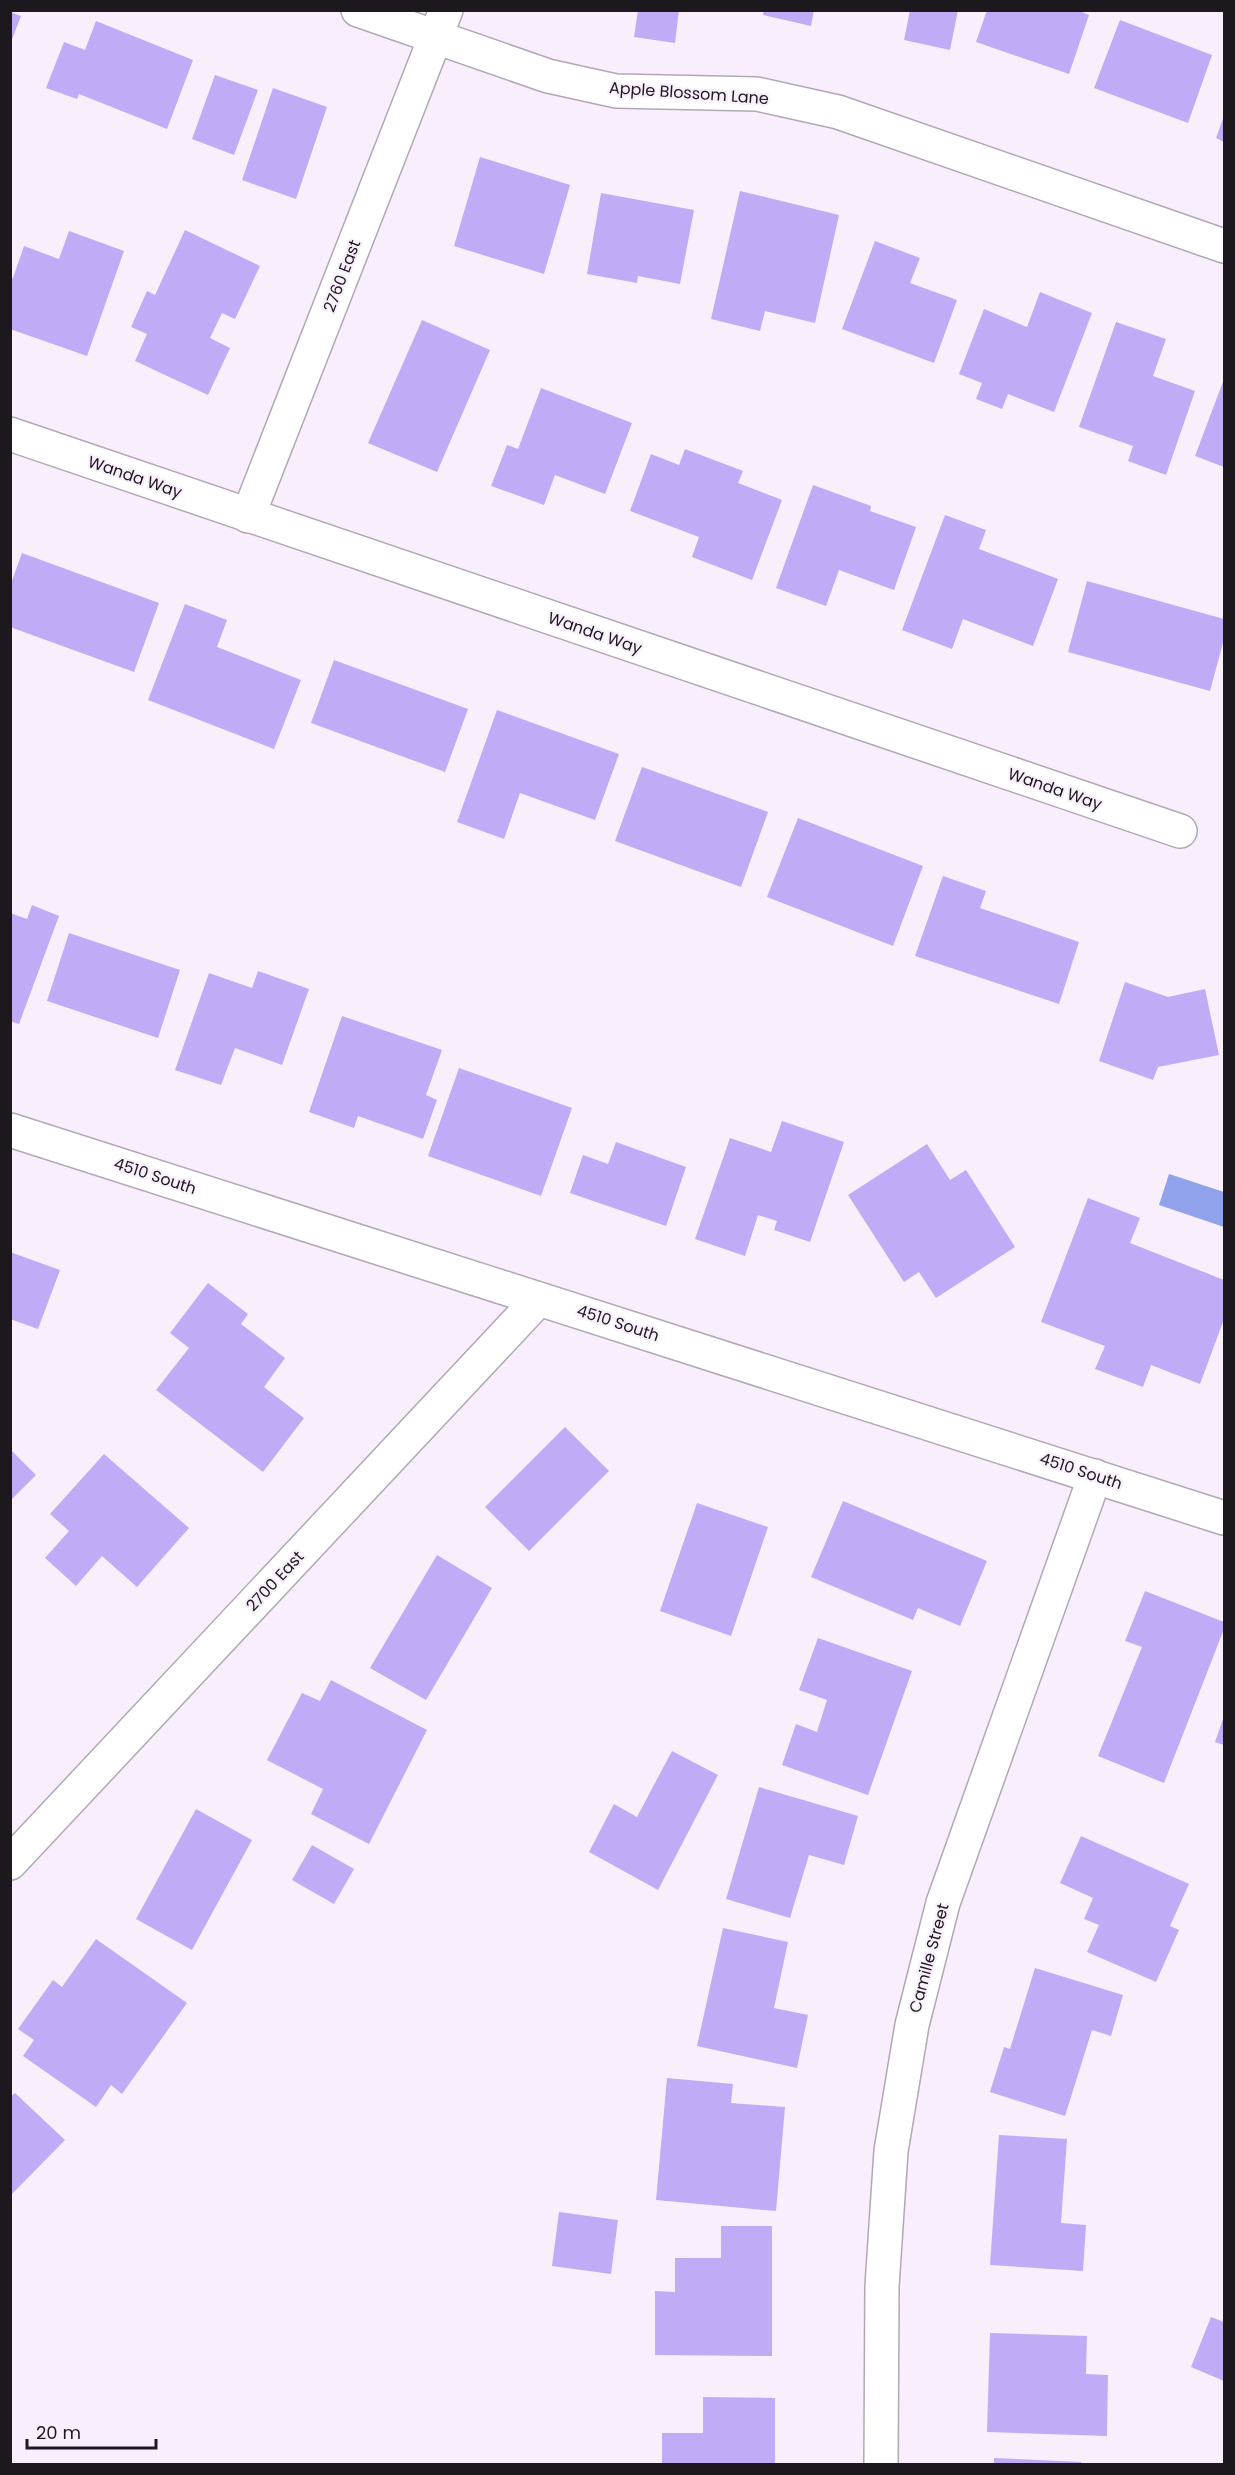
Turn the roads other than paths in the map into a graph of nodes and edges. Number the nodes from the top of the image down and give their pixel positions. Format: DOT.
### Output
graph roads {
  1 [pos="358,10"];
  2 [pos="441,24"];
  3 [pos="1224,246"];
  4 [pos="10,434"];
  5 [pos="248,516"];
  6 [pos="1180,831"];
  7 [pos="10,1130"];
  8 [pos="539,1299"];
  9 [pos="1095,1476"];
  10 [pos="1224,1518"];
  11 [pos="10,1863"];
  12 [pos="881,2464"];
  1 -- 2 [label="street, Apple Blossom Lane"];
  2 -- 3 [label="street, Apple Blossom Lane"];
  2 -- 5 [label="street, 2760 East"];
  4 -- 5 [label="street, Wanda Way"];
  5 -- 6 [label="street, Wanda Way"];
  7 -- 8 [label="street, 4510 South"];
  8 -- 9 [label="street, 4510 South"];
  8 -- 11 [label="street, 2700 East"];
  9 -- 10 [label="street, 4510 South"];
  9 -- 12 [label="street, Camille Street"];
}
